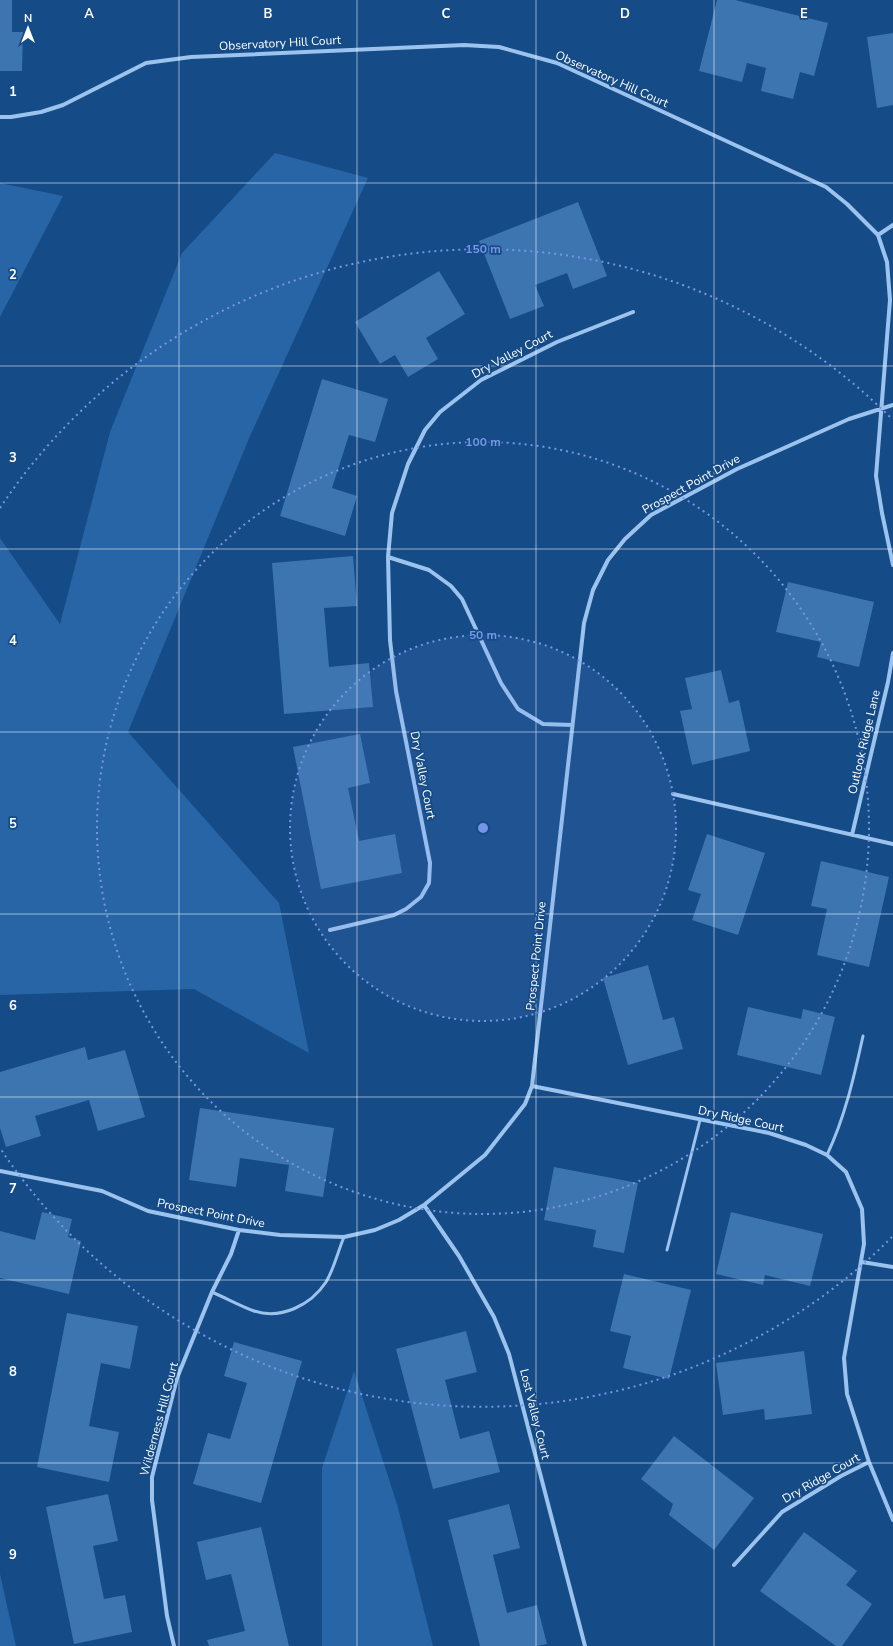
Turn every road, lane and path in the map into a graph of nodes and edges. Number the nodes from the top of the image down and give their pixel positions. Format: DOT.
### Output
graph roads {
  1 [pos="0,117"];
  2 [pos="893,225"];
  3 [pos="878,235"];
  4 [pos="633,312"];
  5 [pos="893,405"];
  6 [pos="882,407"];
  7 [pos="388,557"];
  8 [pos="893,565"];
  9 [pos="893,653"];
  10 [pos="572,725"];
  11 [pos="673,794"];
  12 [pos="852,835"];
  13 [pos="893,844"];
  14 [pos="330,930"];
  15 [pos="863,1036"];
  16 [pos="532,1086"];
  17 [pos="700,1120"];
  18 [pos="827,1155"];
  19 [pos="0,1171"];
  20 [pos="424,1205"];
  21 [pos="239,1230"];
  22 [pos="344,1237"];
  23 [pos="667,1250"];
  24 [pos="862,1262"];
  25 [pos="893,1267"];
  26 [pos="212,1292"];
  27 [pos="869,1462"];
  28 [pos="893,1520"];
  29 [pos="734,1565"];
  30 [pos="174,1646"];
  31 [pos="585,1646"];
  1 -- 3 [label="street, Observatory Hill Court"];
  2 -- 3 [label="street"];
  3 -- 6 [label="street, Observatory Hill Court"];
  4 -- 7 [label="street, Dry Valley Court"];
  5 -- 6 [label="street, Prospect Point Drive"];
  6 -- 8 [label="street"];
  6 -- 10 [label="street, Prospect Point Drive"];
  7 -- 10 [label="street"];
  7 -- 14 [label="street, Dry Valley Court"];
  9 -- 12 [label="street, Outlook Ridge Lane"];
  10 -- 16 [label="street, Prospect Point Drive"];
  11 -- 12 [label="street"];
  12 -- 13 [label="street"];
  15 -- 18 [label="lane"];
  16 -- 17 [label="street, Dry Ridge Court"];
  16 -- 20 [label="street, Prospect Point Drive"];
  17 -- 18 [label="street, Dry Ridge Court"];
  17 -- 23 [label="lane"];
  18 -- 24 [label="street, Dry Ridge Court"];
  19 -- 21 [label="street, Prospect Point Drive"];
  20 -- 22 [label="street, Prospect Point Drive"];
  20 -- 31 [label="street, Lost Valley Court"];
  21 -- 22 [label="street, Prospect Point Drive"];
  21 -- 26 [label="street, Wilderness Hill Court"];
  22 -- 26 [label="lane"];
  24 -- 25 [label="street"];
  24 -- 27 [label="street, Dry Ridge Court"];
  26 -- 30 [label="street, Wilderness Hill Court"];
  27 -- 28 [label="street, Dry Ridge Court"];
  27 -- 29 [label="street, Dry Ridge Court"];
}
